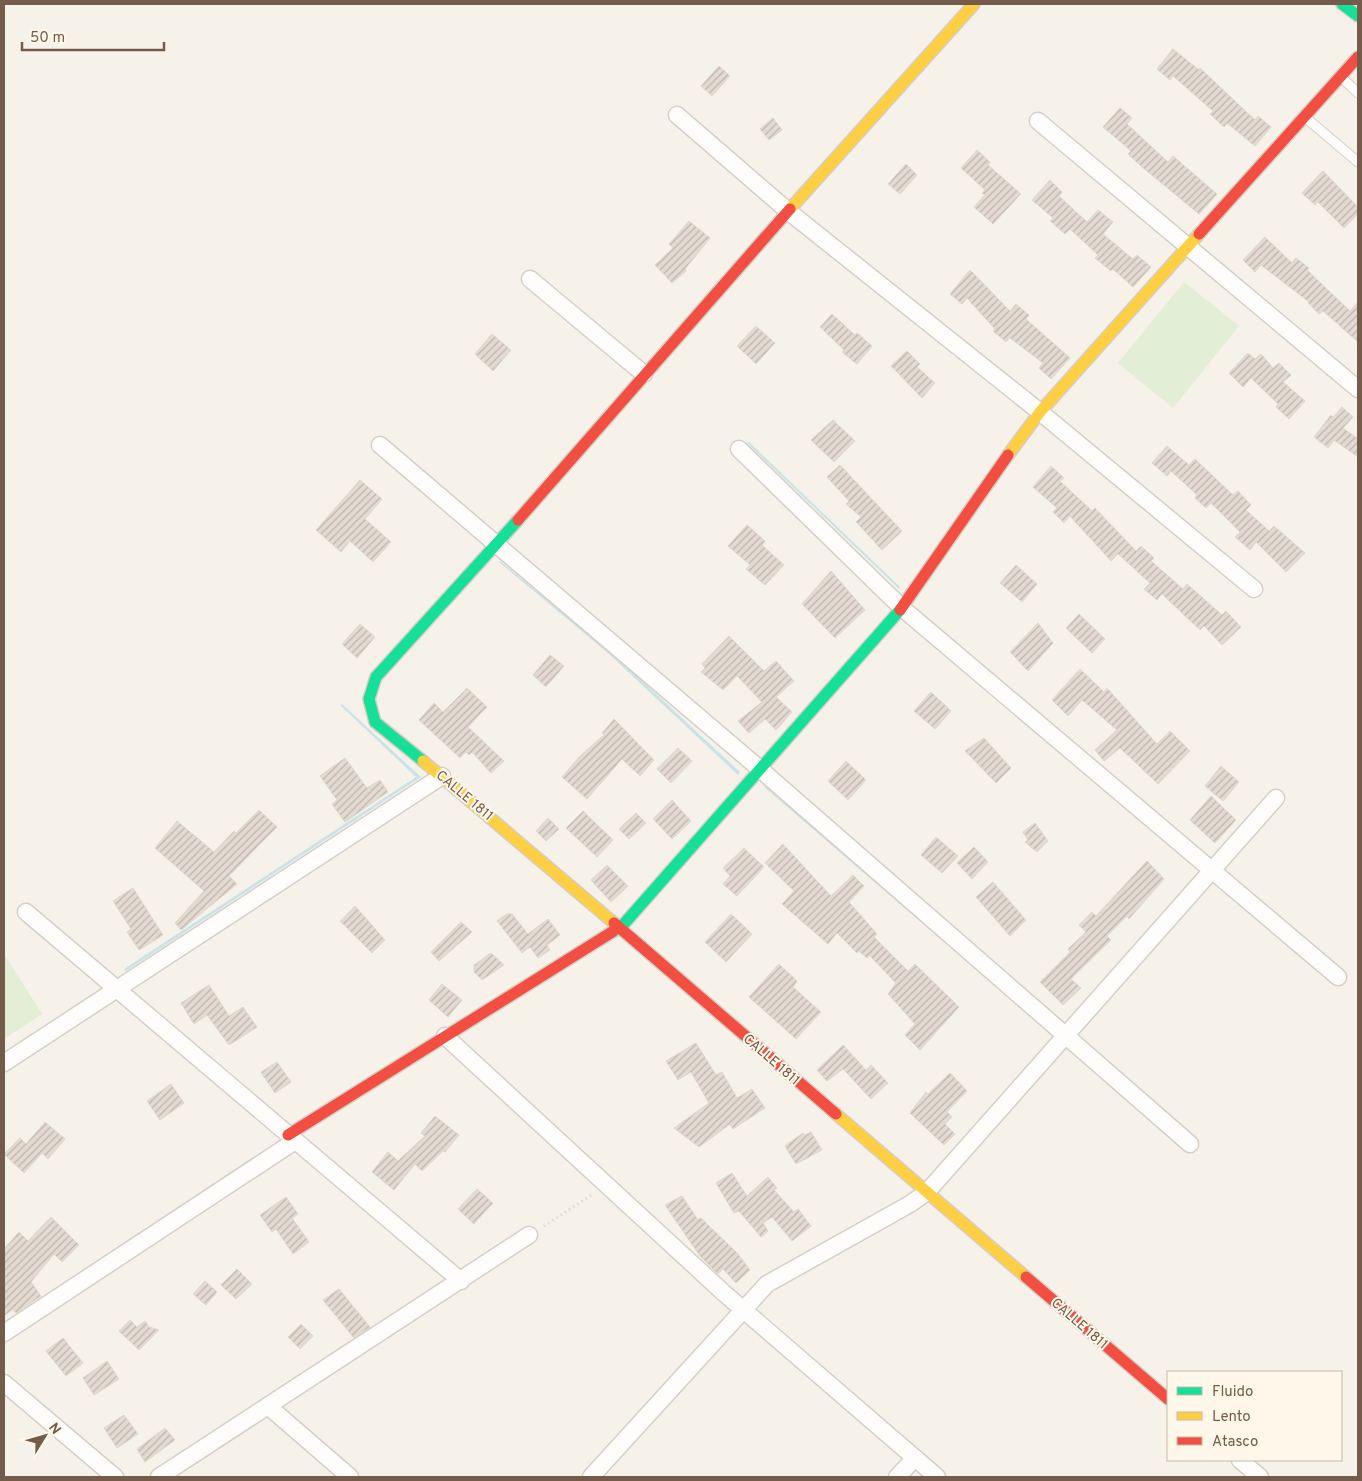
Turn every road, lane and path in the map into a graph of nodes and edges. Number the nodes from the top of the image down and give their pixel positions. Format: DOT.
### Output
graph roads {
  1 [pos="974,4"];
  2 [pos="1342,4"];
  3 [pos="1358,16"];
  4 [pos="1358,57"];
  5 [pos="1340,77"];
  6 [pos="1358,93"];
  7 [pos="677,115"];
  8 [pos="1304,116"];
  9 [pos="1038,121"];
  10 [pos="1358,162"];
  11 [pos="788,211"];
  12 [pos="1187,246"];
  13 [pos="530,280"];
  14 [pos="644,374"];
  15 [pos="1358,389"];
  16 [pos="1040,412"];
  17 [pos="380,445"];
  18 [pos="739,449"];
  19 [pos="496,544"];
  20 [pos="1254,589"];
  21 [pos="902,608"];
  22 [pos="761,770"];
  23 [pos="442,776"];
  24 [pos="1276,798"];
  25 [pos="1212,871"];
  26 [pos="26,912"];
  27 [pos="619,927"];
  28 [pos="1338,977"];
  29 [pos="117,989"];
  30 [pos="445,1036"];
  31 [pos="1066,1036"];
  32 [pos="4,1063"];
  33 [pos="292,1138"];
  34 [pos="1190,1144"];
  35 [pos="606,1186"];
  36 [pos="927,1192"];
  37 [pos="529,1235"];
  38 [pos="461,1281"];
  39 [pos="744,1310"];
  40 [pos="4,1333"];
  41 [pos="4,1383"];
  42 [pos="1167,1397"];
  43 [pos="268,1406"];
  44 [pos="915,1458"];
  45 [pos="1241,1461"];
  46 [pos="115,1477"];
  47 [pos="159,1477"];
  48 [pos="350,1477"];
  49 [pos="591,1477"];
  50 [pos="897,1477"];
  51 [pos="938,1477"];
  52 [pos="1260,1477"];
  1 -- 11 [label="main road"];
  2 -- 3 [label="main road"];
  4 -- 5 [label="main road"];
  5 -- 6 [label="lane"];
  5 -- 8 [label="main road"];
  7 -- 11 [label="street"];
  8 -- 10 [label="lane"];
  8 -- 12 [label="main road"];
  9 -- 12 [label="street"];
  11 -- 14 [label="main road"];
  11 -- 16 [label="street"];
  12 -- 15 [label="street"];
  12 -- 16 [label="main road"];
  13 -- 14 [label="street"];
  14 -- 19 [label="main road"];
  16 -- 20 [label="street"];
  16 -- 21 [label="main road"];
  17 -- 19 [label="street"];
  18 -- 21 [label="street"];
  19 -- 22 [label="street"];
  19 -- 23 [label="main road, CALLE 1811"];
  21 -- 22 [label="main road"];
  21 -- 25 [label="street"];
  22 -- 27 [label="main road"];
  22 -- 31 [label="street"];
  23 -- 27 [label="main road, CALLE 1811"];
  23 -- 29 [label="street"];
  24 -- 25 [label="street"];
  25 -- 28 [label="street"];
  25 -- 31 [label="street"];
  26 -- 29 [label="street"];
  27 -- 30 [label="main road"];
  27 -- 36 [label="main road, CALLE 1811"];
  29 -- 32 [label="street"];
  29 -- 33 [label="street"];
  30 -- 33 [label="main road"];
  30 -- 35 [label="street"];
  31 -- 34 [label="street"];
  31 -- 36 [label="street"];
  33 -- 38 [label="street"];
  33 -- 40 [label="street"];
  35 -- 37 [label="path"];
  35 -- 39 [label="street"];
  36 -- 39 [label="street"];
  36 -- 42 [label="main road, CALLE 1811"];
  37 -- 38 [label="street"];
  38 -- 43 [label="street"];
  39 -- 44 [label="street"];
  39 -- 49 [label="street"];
  41 -- 46 [label="street"];
  43 -- 47 [label="street"];
  43 -- 48 [label="street"];
  44 -- 50 [label="street"];
  44 -- 51 [label="street"];
  45 -- 52 [label="street"];
}
